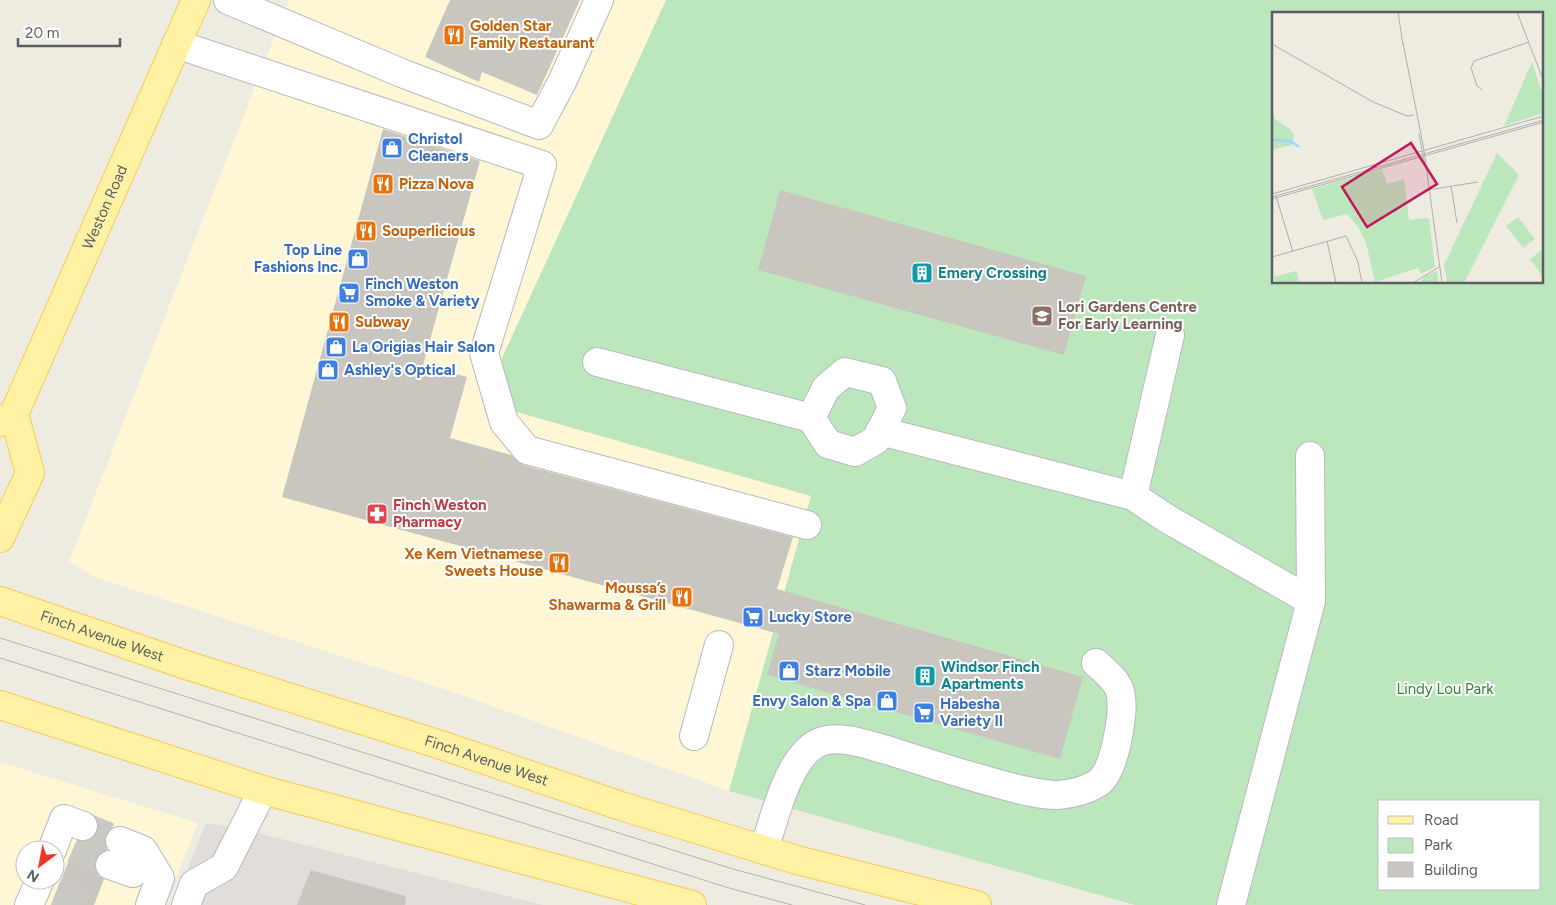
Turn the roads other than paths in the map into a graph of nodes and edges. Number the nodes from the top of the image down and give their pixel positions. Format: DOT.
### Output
graph roads {
  1 [pos="196,0"];
  2 [pos="228,0"];
  3 [pos="599,0"];
  4 [pos="176,44"];
  5 [pos="1170,335"];
  6 [pos="597,362"];
  7 [pos="7,418"];
  8 [pos="811,418"];
  9 [pos="880,431"];
  10 [pos="1310,456"];
  11 [pos="1133,496"];
  12 [pos="807,525"];
  13 [pos="0,538"];
  14 [pos="0,601"];
  15 [pos="1311,601"];
  16 [pos="719,646"];
  17 [pos="1096,663"];
  18 [pos="0,705"];
  19 [pos="694,736"];
  20 [pos="263,790"];
  21 [pos="764,850"];
  22 [pos="126,857"];
  23 [pos="150,905"];
  24 [pos="186,905"];
  25 [pos="692,905"];
  26 [pos="977,905"];
  27 [pos="1231,905"];
  1 -- 4 [label="main road, Weston Road"];
  2 -- 3 [label="lane"];
  4 -- 7 [label="main road, Weston Road"];
  4 -- 12 [label="lane"];
  5 -- 11 [label="lane"];
  6 -- 8 [label="lane"];
  7 -- 13 [label="main road, Weston Road"];
  8 -- 9 [label="lane"];
  8 -- 9 [label="lane"];
  9 -- 11 [label="lane"];
  10 -- 15 [label="lane"];
  11 -- 15 [label="lane"];
  14 -- 21 [label="main road, Finch Avenue West"];
  15 -- 27 [label="lane"];
  16 -- 19 [label="lane"];
  17 -- 21 [label="lane"];
  18 -- 20 [label="main road"];
  20 -- 24 [label="lane"];
  20 -- 25 [label="main road"];
  21 -- 26 [label="main road, Finch Avenue West"];
  22 -- 23 [label="lane"];
}
